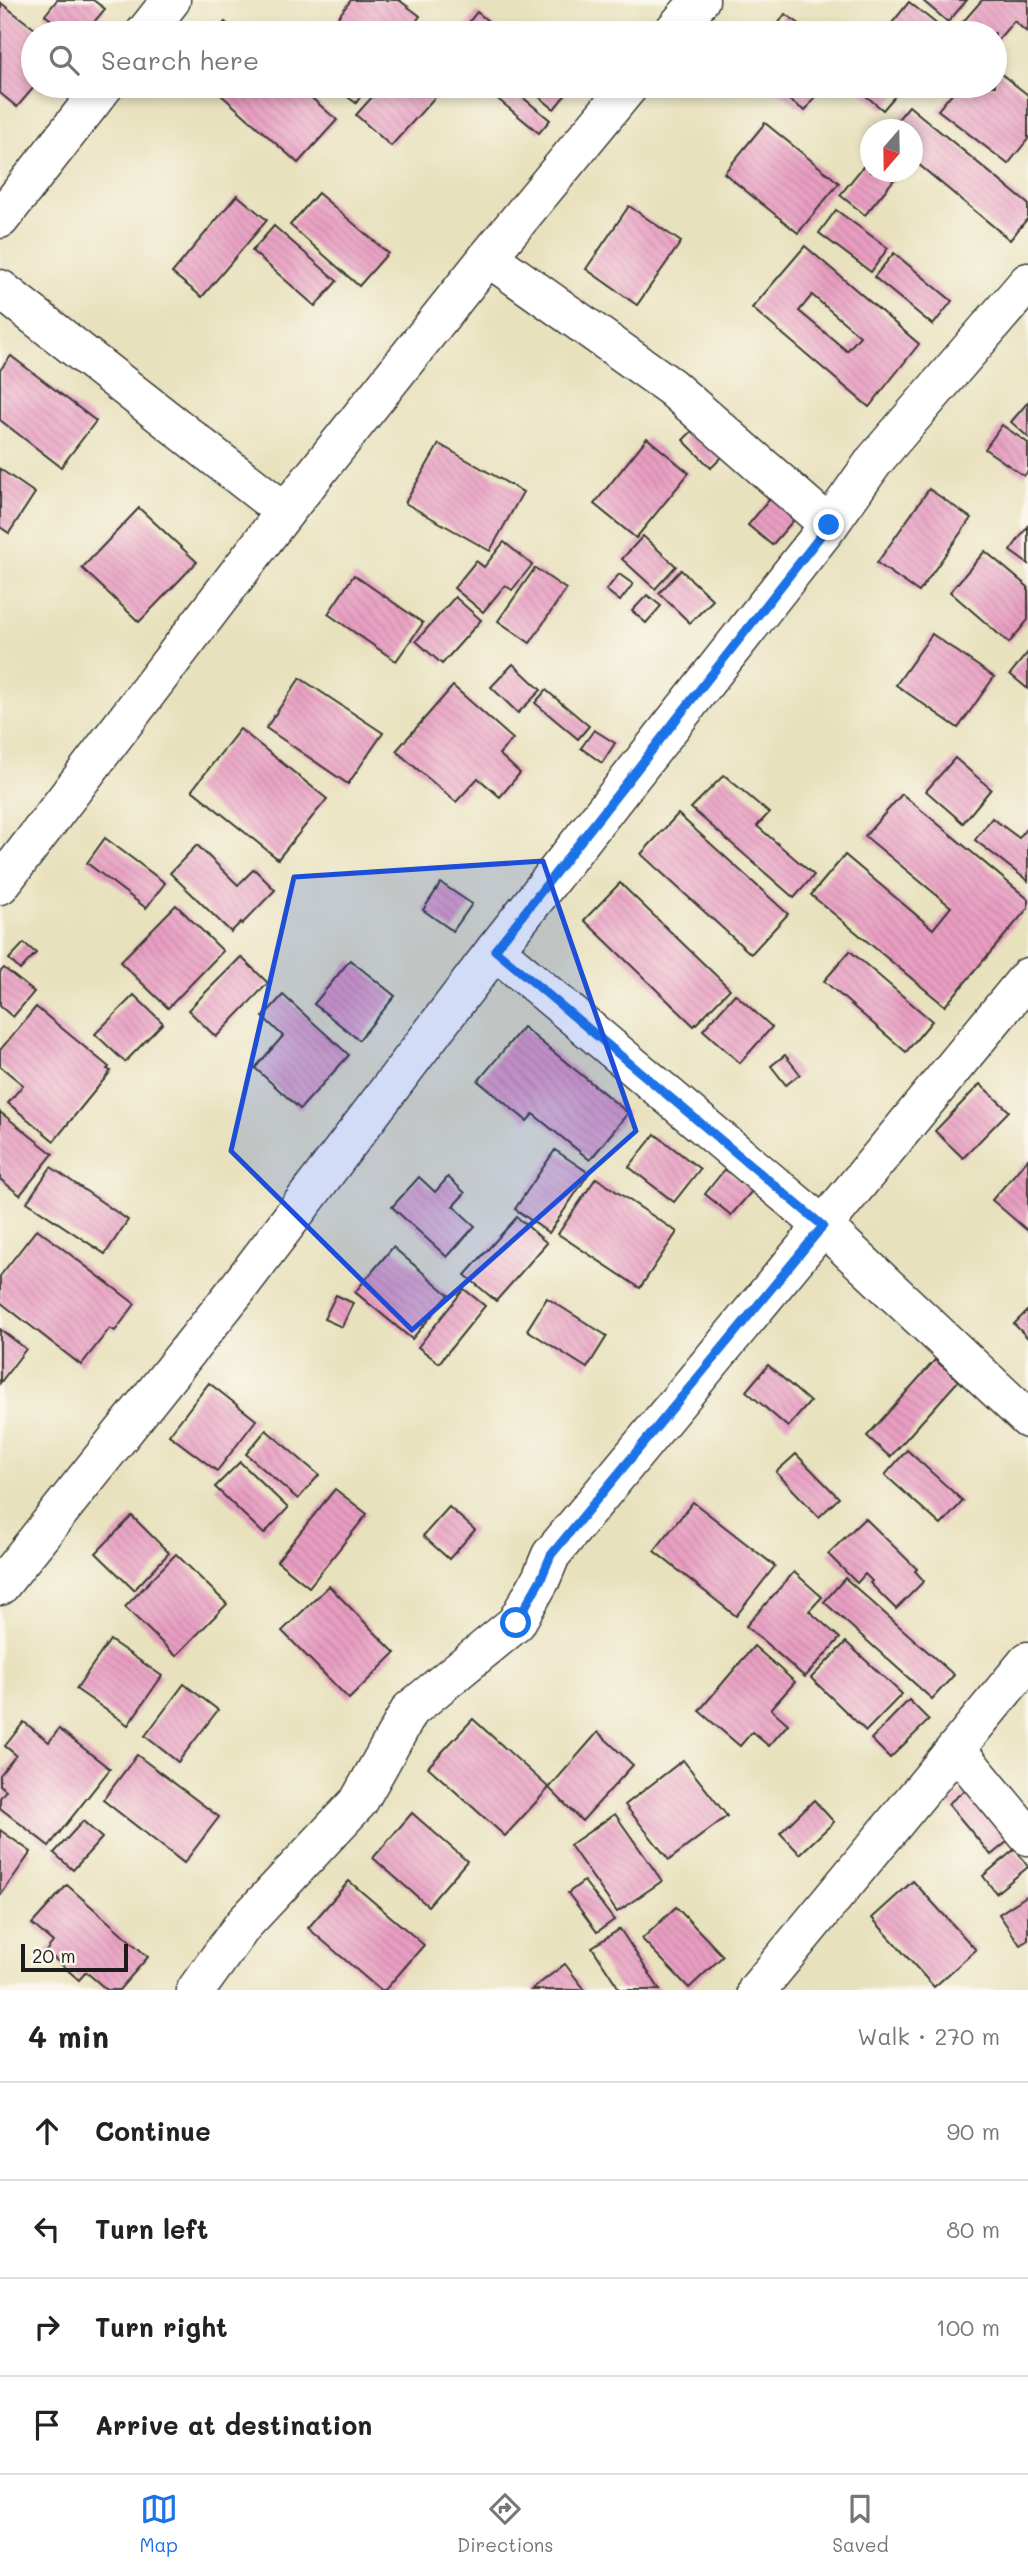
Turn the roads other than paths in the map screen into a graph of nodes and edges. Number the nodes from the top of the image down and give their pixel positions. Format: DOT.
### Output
graph roads {
  1 [pos="171,0"];
  2 [pos="700,0"];
  3 [pos="154,21"];
  4 [pos="682,21"];
  5 [pos="95,98"];
  6 [pos="619,98"];
  7 [pos="0,219"];
  8 [pos="488,257"];
  9 [pos="1028,282"];
  10 [pos="0,289"];
  11 [pos="285,512"];
  12 [pos="829,525"];
  13 [pos="0,885"];
  14 [pos="495,950"];
  15 [pos="1028,977"];
  16 [pos="823,1226"];
  17 [pos="1028,1419"];
  18 [pos="0,1586"];
  19 [pos="1028,1661"];
  20 [pos="956,1749"];
  21 [pos="1028,1836"];
  22 [pos="196,1990"];
  23 [pos="757,1990"];
  1 -- 3 [label="street"];
  2 -- 4 [label="street"];
  5 -- 7 [label="street"];
  6 -- 8 [label="street"];
  8 -- 11 [label="street"];
  8 -- 12 [label="street"];
  9 -- 12 [label="street"];
  10 -- 11 [label="street"];
  11 -- 13 [label="street"];
  12 -- 14 [label="street"];
  14 -- 16 [label="street"];
  14 -- 18 [label="street"];
  15 -- 16 [label="street"];
  16 -- 17 [label="street"];
  16 -- 22 [label="street"];
  19 -- 20 [label="street"];
  20 -- 21 [label="street"];
  20 -- 23 [label="street"];
}
